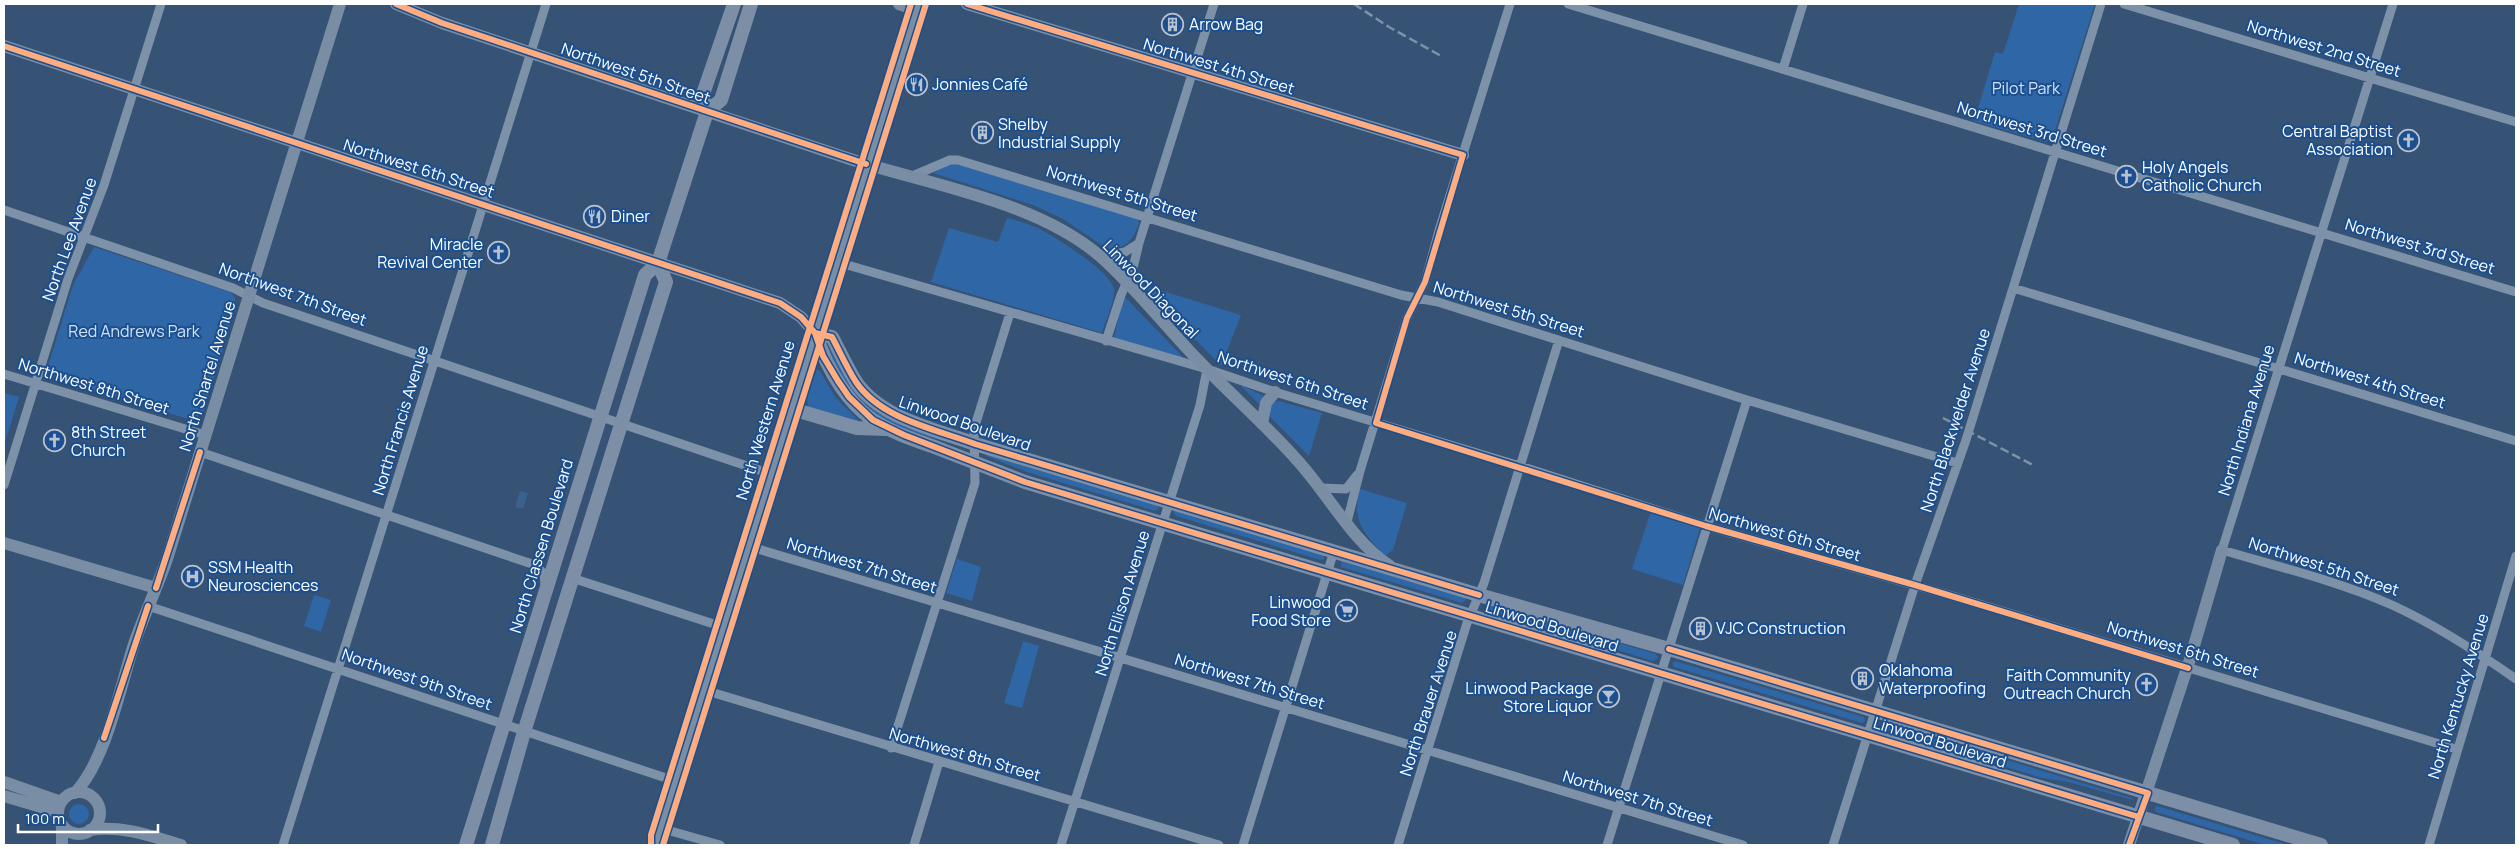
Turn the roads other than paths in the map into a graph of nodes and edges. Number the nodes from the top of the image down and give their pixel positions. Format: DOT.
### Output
graph roads {
  1 [pos="161,4"];
  2 [pos="340,4"];
  3 [pos="396,4"];
  4 [pos="546,4"];
  5 [pos="734,4"];
  6 [pos="751,4"];
  7 [pos="899,4"];
  8 [pos="967,4"];
  9 [pos="1214,4"];
  10 [pos="1510,4"];
  11 [pos="1568,4"];
  12 [pos="1804,4"];
  13 [pos="2101,4"];
  14 [pos="2124,4"];
  15 [pos="2393,4"];
  16 [pos="917,7"];
  17 [pos="4,46"];
  18 [pos="531,52"];
  19 [pos="1783,69"];
  20 [pos="1193,73"];
  21 [pos="2370,78"];
  22 [pos="134,90"];
  23 [pos="707,112"];
  24 [pos="2516,122"];
  25 [pos="297,143"];
  26 [pos="2054,151"];
  27 [pos="1463,155"];
  28 [pos="868,165"];
  29 [pos="910,177"];
  30 [pos="484,204"];
  31 [pos="4,210"];
  32 [pos="1147,217"];
  33 [pos="2322,232"];
  34 [pos="85,238"];
  35 [pos="1139,243"];
  36 [pos="1100,257"];
  37 [pos="837,262"];
  38 [pos="658,263"];
  39 [pos="1126,282"];
  40 [pos="2013,288"];
  41 [pos="2516,292"];
  42 [pos="249,296"];
  43 [pos="1418,298"];
  44 [pos="1010,313"];
  45 [pos="815,333"];
  46 [pos="1559,340"];
  47 [pos="1106,341"];
  48 [pos="434,360"];
  49 [pos="1207,369"];
  50 [pos="2279,370"];
  51 [pos="4,374"];
  52 [pos="36,383"];
  53 [pos="1275,392"];
  54 [pos="1747,400"];
  55 [pos="792,409"];
  56 [pos="600,416"];
  57 [pos="620,423"];
  58 [pos="1376,423"];
  59 [pos="1262,424"];
  60 [pos="890,430"];
  61 [pos="205,435"];
  62 [pos="2516,441"];
  63 [pos="975,444"];
  64 [pos="200,452"];
  65 [pos="976,463"];
  66 [pos="1957,463"];
  67 [pos="1520,466"];
  68 [pos="1360,471"];
  69 [pos="771,474"];
  70 [pos="4,485"];
  71 [pos="1322,488"];
  72 [pos="1169,503"];
  73 [pos="386,515"];
  74 [pos="1347,522"];
  75 [pos="1163,523"];
  76 [pos="1706,526"];
  77 [pos="4,543"];
  78 [pos="748,546"];
  79 [pos="2222,550"];
  80 [pos="1334,551"];
  81 [pos="2516,556"];
  82 [pos="556,558"];
  83 [pos="535,565"];
  84 [pos="1393,569"];
  85 [pos="1328,572"];
  86 [pos="572,578"];
  87 [pos="1916,585"];
  88 [pos="156,588"];
  89 [pos="546,590"];
  90 [pos="1479,595"];
  91 [pos="937,603"];
  92 [pos="148,606"];
  93 [pos="1470,615"];
  94 [pos="723,627"];
  95 [pos="1669,648"];
  96 [pos="2485,657"];
  97 [pos="1122,658"];
  98 [pos="2188,668"];
  99 [pos="339,670"];
  100 [pos="1661,673"];
  101 [pos="2516,679"];
  102 [pos="704,690"];
  103 [pos="1287,707"];
  104 [pos="1877,711"];
  105 [pos="504,725"];
  106 [pos="524,732"];
  107 [pos="1869,735"];
  108 [pos="891,748"];
  109 [pos="2456,749"];
  110 [pos="1426,750"];
  111 [pos="98,756"];
  112 [pos="940,762"];
  113 [pos="675,781"];
  114 [pos="4,782"];
  115 [pos="75,793"];
  116 [pos="2148,793"];
  117 [pos="4,796"];
  118 [pos="1074,802"];
  119 [pos="97,805"];
  120 [pos="59,807"];
  121 [pos="1619,808"];
  122 [pos="2139,817"];
  123 [pos="62,825"];
  124 [pos="660,828"];
  125 [pos="132,830"];
  126 [pos="89,831"];
  127 [pos="62,845"];
  128 [pos="74,845"];
  129 [pos="181,845"];
  130 [pos="283,845"];
  131 [pos="466,845"];
  132 [pos="492,845"];
  133 [pos="655,845"];
  134 [pos="720,845"];
  135 [pos="914,845"];
  136 [pos="1061,845"];
  137 [pos="1219,845"];
  138 [pos="1243,845"];
  139 [pos="1398,845"];
  140 [pos="1607,845"];
  141 [pos="1743,845"];
  142 [pos="1833,845"];
  143 [pos="2130,845"];
  144 [pos="2234,845"];
  145 [pos="2321,845"];
  146 [pos="2429,845"];
  1 -- 22 [label="street, North Lee Avenue"];
  2 -- 25 [label="main road, North Shartel Avenue"];
  3 -- 18 [label="main road, Northwest 5th Street"];
  4 -- 18 [label="street, North Francis Avenue"];
  5 -- 23 [label="main road, North Classen Boulevard"];
  6 -- 23 [label="main road, North Classen Boulevard"];
  7 -- 16 [label="main road"];
  8 -- 20 [label="main road, Northwest 4th Street"];
  9 -- 20 [label="street"];
  10 -- 27 [label="street"];
  11 -- 19 [label="street, Northwest 3rd Street"];
  12 -- 19 [label="street"];
  13 -- 26 [label="street, North Blackwelder Avenue"];
  14 -- 21 [label="street, Northwest 2nd Street"];
  15 -- 21 [label="street, North Indiana Avenue"];
  16 -- 28 [label="main road, North Western Avenue"];
  17 -- 22 [label="main road, Northwest 6th Street"];
  18 -- 23 [label="main road, Northwest 5th Street"];
  18 -- 30 [label="street, North Francis Avenue"];
  19 -- 26 [label="street, Northwest 3rd Street"];
  20 -- 27 [label="main road, Northwest 4th Street"];
  20 -- 32 [label="street"];
  21 -- 24 [label="street, Northwest 2nd Street"];
  21 -- 33 [label="street, North Indiana Avenue"];
  22 -- 25 [label="main road, Northwest 6th Street"];
  22 -- 34 [label="street, North Lee Avenue"];
  23 -- 28 [label="main road, Northwest 5th Street"];
  23 -- 38 [label="main road, North Classen Boulevard"];
  25 -- 30 [label="main road, Northwest 6th Street"];
  25 -- 42 [label="main road, North Shartel Avenue"];
  26 -- 33 [label="street, Northwest 3rd Street"];
  26 -- 40 [label="street, North Blackwelder Avenue"];
  27 -- 43 [label="street"];
  28 -- 29 [label="main road, Linwood Diagonal"];
  28 -- 37 [label="main road, North Western Avenue"];
  29 -- 32 [label="street, Northwest 5th Street"];
  29 -- 36 [label="main road, Linwood Diagonal"];
  30 -- 38 [label="main road, Northwest 6th Street"];
  30 -- 48 [label="street, North Francis Avenue"];
  31 -- 34 [label="street, Northwest 7th Street"];
  32 -- 35 [label="street"];
  32 -- 43 [label="street, Northwest 5th Street"];
  33 -- 41 [label="street, Northwest 3rd Street"];
  33 -- 50 [label="street, North Indiana Avenue"];
  34 -- 42 [label="street, Northwest 7th Street"];
  34 -- 52 [label="street, North Lee Avenue"];
  35 -- 36 [label="street"];
  35 -- 39 [label="street"];
  36 -- 39 [label="main road, Linwood Diagonal"];
  37 -- 44 [label="street, Northwest 6th Street"];
  37 -- 45 [label="main road, North Western Avenue"];
  38 -- 45 [label="main road, Northwest 6th Street"];
  38 -- 56 [label="main road, North Classen Boulevard"];
  38 -- 57 [label="main road"];
  39 -- 47 [label="street"];
  39 -- 49 [label="main road, Linwood Diagonal"];
  40 -- 50 [label="street, Northwest 4th Street"];
  40 -- 66 [label="street, North Blackwelder Avenue"];
  42 -- 48 [label="street, Northwest 7th Street"];
  42 -- 61 [label="main road, North Shartel Avenue"];
  43 -- 46 [label="street, Northwest 5th Street"];
  43 -- 58 [label="street"];
  44 -- 47 [label="street, Northwest 6th Street"];
  44 -- 63 [label="street"];
  45 -- 55 [label="main road, North Western Avenue"];
  45 -- 60 [label="main road, Linwood Boulevard"];
  45 -- 63 [label="main road, Linwood Boulevard"];
  46 -- 54 [label="street, Northwest 5th Street"];
  46 -- 67 [label="street, North Brauer Avenue"];
  47 -- 49 [label="street, Northwest 6th Street"];
  48 -- 56 [label="street, Northwest 7th Street"];
  48 -- 73 [label="street, North Francis Avenue"];
  49 -- 53 [label="street, Northwest 6th Street"];
  49 -- 59 [label="main road, Linwood Diagonal"];
  49 -- 72 [label="street, North Ellison Avenue"];
  50 -- 62 [label="street, Northwest 4th Street"];
  50 -- 79 [label="street, North Indiana Avenue"];
  51 -- 52 [label="street, Northwest 8th Street"];
  52 -- 61 [label="street, Northwest 8th Street"];
  52 -- 70 [label="street, North Lee Avenue"];
  53 -- 58 [label="street, Northwest 6th Street"];
  53 -- 59 [label="main road"];
  54 -- 66 [label="street, Northwest 5th Street"];
  54 -- 76 [label="street"];
  55 -- 60 [label="main road"];
  55 -- 69 [label="main road, North Western Avenue"];
  56 -- 57 [label="street, Northwest 7th Street"];
  56 -- 82 [label="main road, North Classen Boulevard"];
  57 -- 69 [label="street, Northwest 7th Street"];
  57 -- 86 [label="main road"];
  58 -- 67 [label="street, Northwest 6th Street"];
  58 -- 68 [label="street"];
  59 -- 71 [label="main road, Linwood Diagonal"];
  60 -- 65 [label="main road, Linwood Boulevard"];
  61 -- 64 [label="main road, North Shartel Avenue"];
  63 -- 65 [label="street"];
  63 -- 72 [label="main road, Linwood Boulevard"];
  64 -- 73 [label="street"];
  64 -- 88 [label="main road, North Shartel Avenue"];
  65 -- 75 [label="main road, Linwood Boulevard"];
  65 -- 91 [label="street"];
  66 -- 87 [label="street, North Blackwelder Avenue"];
  67 -- 76 [label="street, Northwest 6th Street"];
  67 -- 90 [label="street, North Brauer Avenue"];
  68 -- 71 [label="street"];
  68 -- 74 [label="street"];
  69 -- 78 [label="main road, North Western Avenue"];
  71 -- 74 [label="main road, Linwood Diagonal"];
  72 -- 75 [label="street, North Ellison Avenue"];
  72 -- 80 [label="main road, Linwood Boulevard"];
  73 -- 83 [label="street"];
  73 -- 99 [label="street, North Francis Avenue"];
  74 -- 84 [label="main road, Linwood Diagonal"];
  75 -- 85 [label="main road, Linwood Boulevard"];
  75 -- 97 [label="street, North Ellison Avenue"];
  76 -- 87 [label="street, Northwest 6th Street"];
  76 -- 95 [label="street"];
  77 -- 88 [label="main road"];
  78 -- 91 [label="street, Northwest 7th Street"];
  78 -- 94 [label="main road, North Western Avenue"];
  79 -- 96 [label="street, Northwest 5th Street"];
  79 -- 98 [label="main road, North Indiana Avenue"];
  80 -- 84 [label="main road, Linwood Boulevard"];
  80 -- 85 [label="street"];
  81 -- 96 [label="street, North Kentucky Avenue"];
  82 -- 83 [label="street"];
  82 -- 89 [label="main road, North Classen Boulevard"];
  83 -- 89 [label="street"];
  84 -- 90 [label="main road, Linwood Boulevard"];
  85 -- 93 [label="main road, Linwood Boulevard"];
  85 -- 103 [label="street"];
  86 -- 94 [label="street"];
  86 -- 106 [label="main road"];
  87 -- 98 [label="street, Northwest 6th Street"];
  87 -- 104 [label="street, North Blackwelder Avenue"];
  88 -- 92 [label="main road, North Shartel Avenue"];
  89 -- 105 [label="main road, North Classen Boulevard"];
  90 -- 93 [label="street, North Brauer Avenue"];
  90 -- 95 [label="main road, Linwood Boulevard"];
  91 -- 97 [label="street, Northwest 7th Street"];
  91 -- 108 [label="street"];
  92 -- 99 [label="street, Northwest 9th Street"];
  92 -- 111 [label="main road, North Shartel Avenue"];
  93 -- 100 [label="main road, Linwood Boulevard"];
  93 -- 110 [label="street, North Brauer Avenue"];
  94 -- 102 [label="main road, North Western Avenue"];
  95 -- 100 [label="street"];
  95 -- 104 [label="main road, Linwood Boulevard"];
  96 -- 101 [label="street, Northwest 5th Street"];
  96 -- 109 [label="street, North Kentucky Avenue"];
  97 -- 103 [label="street, Northwest 7th Street"];
  97 -- 118 [label="street, North Ellison Avenue"];
  98 -- 109 [label="street, Northwest 6th Street"];
  98 -- 116 [label="main road, North Indiana Avenue"];
  99 -- 105 [label="street, Northwest 9th Street"];
  99 -- 130 [label="street, North Francis Avenue"];
  100 -- 107 [label="main road, Linwood Boulevard"];
  100 -- 121 [label="street"];
  102 -- 108 [label="street, Northwest 8th Street"];
  102 -- 113 [label="main road, North Western Avenue"];
  103 -- 110 [label="street, Northwest 7th Street"];
  103 -- 138 [label="street"];
  104 -- 107 [label="street, North Blackwelder Avenue"];
  104 -- 116 [label="main road, Linwood Boulevard"];
  105 -- 106 [label="street, Northwest 9th Street"];
  105 -- 131 [label="main road, North Classen Boulevard"];
  106 -- 113 [label="street, Northwest 9th Street"];
  106 -- 132 [label="main road"];
  107 -- 122 [label="main road, Linwood Boulevard"];
  107 -- 142 [label="street, North Blackwelder Avenue"];
  108 -- 112 [label="street, Northwest 8th Street"];
  109 -- 146 [label="street, North Kentucky Avenue"];
  110 -- 121 [label="street, Northwest 7th Street"];
  110 -- 139 [label="street, North Brauer Avenue"];
  111 -- 115 [label="main road, North Shartel Avenue"];
  111 -- 119 [label="main road, North Shartel Avenue"];
  112 -- 118 [label="street, Northwest 8th Street"];
  112 -- 135 [label="street"];
  113 -- 124 [label="main road, North Western Avenue"];
  114 -- 120 [label="main road"];
  115 -- 119 [label="main road"];
  115 -- 120 [label="main road"];
  116 -- 122 [label="main road, North Indiana Avenue"];
  116 -- 145 [label="main road, Linwood Boulevard"];
  117 -- 120 [label="main road"];
  118 -- 136 [label="street, North Ellison Avenue"];
  118 -- 137 [label="street, Northwest 8th Street"];
  119 -- 125 [label="main road"];
  119 -- 126 [label="main road"];
  120 -- 123 [label="main road"];
  121 -- 140 [label="street"];
  121 -- 141 [label="street, Northwest 7th Street"];
  122 -- 143 [label="main road, North Indiana Avenue"];
  122 -- 144 [label="main road, Linwood Boulevard"];
  123 -- 126 [label="main road"];
  123 -- 127 [label="main road"];
  124 -- 133 [label="main road, North Western Avenue"];
  124 -- 134 [label="street"];
  125 -- 126 [label="main road"];
  125 -- 129 [label="main road"];
  126 -- 128 [label="main road"];
}
